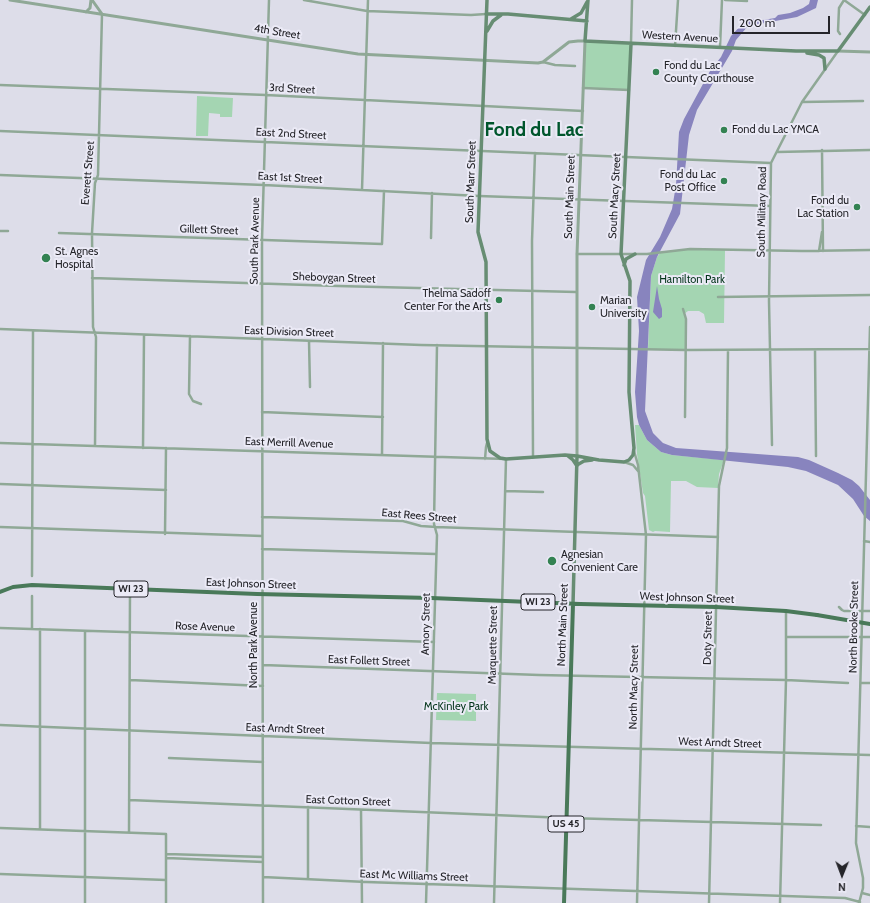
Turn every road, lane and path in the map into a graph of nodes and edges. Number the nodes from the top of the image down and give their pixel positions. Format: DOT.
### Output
graph roads {
  1 [pos="10,0"];
  2 [pos="92,0"];
  3 [pos="269,0"];
  4 [pos="304,0"];
  5 [pos="368,0"];
  6 [pos="487,0"];
  7 [pos="588,0"];
  8 [pos="632,0"];
  9 [pos="678,0"];
  10 [pos="722,0"];
  11 [pos="725,0"];
  12 [pos="844,0"];
  13 [pos="747,1"];
  14 [pos="870,7"];
  15 [pos="367,11"];
  16 [pos="86,12"];
  17 [pos="102,14"];
  18 [pos="486,14"];
  19 [pos="508,14"];
  20 [pos="865,15"];
  21 [pos="570,19"];
  22 [pos="587,21"];
  23 [pos="486,33"];
  24 [pos="840,34"];
  25 [pos="267,40"];
  26 [pos="586,41"];
  27 [pos="631,44"];
  28 [pos="675,46"];
  29 [pos="722,48"];
  30 [pos="796,51"];
  31 [pos="838,51"];
  32 [pos="870,52"];
  33 [pos="366,55"];
  34 [pos="485,61"];
  35 [pos="543,62"];
  36 [pos="575,66"];
  37 [pos="825,68"];
  38 [pos="0,84"];
  39 [pos="584,88"];
  40 [pos="100,89"];
  41 [pos="629,90"];
  42 [pos="266,95"];
  43 [pos="364,101"];
  44 [pos="863,101"];
  45 [pos="802,102"];
  46 [pos="482,106"];
  47 [pos="583,111"];
  48 [pos="0,130"];
  49 [pos="99,134"];
  50 [pos="265,141"];
  51 [pos="363,146"];
  52 [pos="481,150"];
  53 [pos="822,150"];
  54 [pos="870,150"];
  55 [pos="777,152"];
  56 [pos="535,153"];
  57 [pos="581,155"];
  58 [pos="626,157"];
  59 [pos="771,162"];
  60 [pos="0,175"];
  61 [pos="96,178"];
  62 [pos="264,184"];
  63 [pos="362,190"];
  64 [pos="384,191"];
  65 [pos="432,193"];
  66 [pos="479,196"];
  67 [pos="533,198"];
  68 [pos="579,199"];
  69 [pos="623,201"];
  70 [pos="770,206"];
  71 [pos="822,229"];
  72 [pos="0,231"];
  73 [pos="8,231"];
  74 [pos="59,233"];
  75 [pos="92,233"];
  76 [pos="431,238"];
  77 [pos="262,240"];
  78 [pos="870,250"];
  79 [pos="770,251"];
  80 [pos="819,251"];
  81 [pos="823,251"];
  82 [pos="577,254"];
  83 [pos="621,254"];
  84 [pos="635,254"];
  85 [pos="624,266"];
  86 [pos="92,278"];
  87 [pos="262,284"];
  88 [pos="486,290"];
  89 [pos="532,291"];
  90 [pos="576,292"];
  91 [pos="870,295"];
  92 [pos="769,296"];
  93 [pos="718,297"];
  94 [pos="683,309"];
  95 [pos="870,327"];
  96 [pos="0,329"];
  97 [pos="33,331"];
  98 [pos="95,333"];
  99 [pos="144,335"];
  100 [pos="190,336"];
  101 [pos="262,339"];
  102 [pos="309,341"];
  103 [pos="383,343"];
  104 [pos="437,345"];
  105 [pos="486,346"];
  106 [pos="532,347"];
  107 [pos="577,348"];
  108 [pos="630,348"];
  109 [pos="870,349"];
  110 [pos="685,350"];
  111 [pos="815,350"];
  112 [pos="728,351"];
  113 [pos="770,351"];
  114 [pos="869,383"];
  115 [pos="310,387"];
  116 [pos="201,404"];
  117 [pos="262,412"];
  118 [pos="383,417"];
  119 [pos="685,417"];
  120 [pos="868,425"];
  121 [pos="487,442"];
  122 [pos="0,443"];
  123 [pos="32,444"];
  124 [pos="772,445"];
  125 [pos="95,446"];
  126 [pos="143,448"];
  127 [pos="166,448"];
  128 [pos="634,448"];
  129 [pos="262,452"];
  130 [pos="382,455"];
  131 [pos="565,455"];
  132 [pos="577,456"];
  133 [pos="816,456"];
  134 [pos="436,457"];
  135 [pos="533,458"];
  136 [pos="485,459"];
  137 [pos="506,459"];
  138 [pos="599,460"];
  139 [pos="624,462"];
  140 [pos="577,466"];
  141 [pos="866,469"];
  142 [pos="870,469"];
  143 [pos="638,472"];
  144 [pos="0,484"];
  145 [pos="33,485"];
  146 [pos="166,490"];
  147 [pos="505,491"];
  148 [pos="543,492"];
  149 [pos="262,517"];
  150 [pos="0,527"];
  151 [pos="32,528"];
  152 [pos="436,528"];
  153 [pos="504,530"];
  154 [pos="575,532"];
  155 [pos="165,534"];
  156 [pos="646,535"];
  157 [pos="262,536"];
  158 [pos="718,537"];
  159 [pos="864,541"];
  160 [pos="870,542"];
  161 [pos="262,549"];
  162 [pos="436,554"];
  163 [pos="32,576"];
  164 [pos="130,589"];
  165 [pos="0,592"];
  166 [pos="262,594"];
  167 [pos="32,596"];
  168 [pos="435,598"];
  169 [pos="502,600"];
  170 [pos="573,604"];
  171 [pos="644,606"];
  172 [pos="716,607"];
  173 [pos="840,607"];
  174 [pos="786,611"];
  175 [pos="862,611"];
  176 [pos="870,611"];
  177 [pos="870,624"];
  178 [pos="0,628"];
  179 [pos="32,628"];
  180 [pos="40,629"];
  181 [pos="85,631"];
  182 [pos="130,632"];
  183 [pos="262,637"];
  184 [pos="787,637"];
  185 [pos="861,637"];
  186 [pos="870,637"];
  187 [pos="434,642"];
  188 [pos="262,665"];
  189 [pos="433,671"];
  190 [pos="500,673"];
  191 [pos="570,675"];
  192 [pos="644,677"];
  193 [pos="715,679"];
  194 [pos="130,680"];
  195 [pos="786,680"];
  196 [pos="848,683"];
  197 [pos="861,683"];
  198 [pos="870,684"];
  199 [pos="263,686"];
  200 [pos="0,725"];
  201 [pos="40,727"];
  202 [pos="85,729"];
  203 [pos="130,730"];
  204 [pos="263,736"];
  205 [pos="431,743"];
  206 [pos="499,744"];
  207 [pos="569,746"];
  208 [pos="641,748"];
  209 [pos="713,751"];
  210 [pos="785,753"];
  211 [pos="859,755"];
  212 [pos="870,755"];
  213 [pos="169,758"];
  214 [pos="263,762"];
  215 [pos="129,800"];
  216 [pos="263,806"];
  217 [pos="308,808"];
  218 [pos="361,810"];
  219 [pos="429,812"];
  220 [pos="496,815"];
  221 [pos="567,818"];
  222 [pos="639,820"];
  223 [pos="711,822"];
  224 [pos="783,824"];
  225 [pos="822,825"];
  226 [pos="856,826"];
  227 [pos="870,827"];
  228 [pos="0,828"];
  229 [pos="40,829"];
  230 [pos="85,831"];
  231 [pos="129,832"];
  232 [pos="167,854"];
  233 [pos="263,857"];
  234 [pos="167,858"];
  235 [pos="264,862"];
  236 [pos="0,874"];
  237 [pos="84,877"];
  238 [pos="263,877"];
  239 [pos="308,879"];
  240 [pos="166,880"];
  241 [pos="362,882"];
  242 [pos="427,884"];
  243 [pos="495,886"];
  244 [pos="564,889"];
  245 [pos="637,892"];
  246 [pos="709,893"];
  247 [pos="862,893"];
  248 [pos="870,895"];
  249 [pos="781,896"];
  250 [pos="859,902"];
  251 [pos="85,903"];
  252 [pos="166,903"];
  253 [pos="263,903"];
  254 [pos="362,903"];
  255 [pos="426,903"];
  256 [pos="494,903"];
  257 [pos="564,903"];
  258 [pos="636,903"];
  259 [pos="709,903"];
  260 [pos="780,903"];
  1 -- 16 [label="street, 4th Street"];
  2 -- 16 [label="street"];
  2 -- 17 [label="street"];
  3 -- 25 [label="street, South Park Avenue"];
  4 -- 15 [label="street"];
  5 -- 15 [label="street"];
  6 -- 18 [label="main road, South Marr Street"];
  7 -- 21 [label="main road"];
  7 -- 22 [label="main road, South Main Street"];
  8 -- 27 [label="street"];
  9 -- 28 [label="street"];
  10 -- 29 [label="street"];
  11 -- 13 [label="street"];
  12 -- 20 [label="street"];
  12 -- 24 [label="street"];
  14 -- 20 [label="main road, South Military Road"];
  15 -- 18 [label="street"];
  15 -- 33 [label="street"];
  16 -- 17 [label="street, 4th Street"];
  17 -- 25 [label="street, 4th Street"];
  17 -- 40 [label="street, Everett Street"];
  18 -- 19 [label="main road"];
  18 -- 23 [label="main road, South Marr Street"];
  19 -- 21 [label="main road"];
  19 -- 23 [label="main road"];
  20 -- 31 [label="main road, South Military Road"];
  21 -- 22 [label="main road"];
  22 -- 26 [label="main road, South Main Street"];
  23 -- 34 [label="main road, South Marr Street"];
  25 -- 33 [label="street, 4th Street"];
  25 -- 42 [label="street, South Park Avenue"];
  26 -- 27 [label="main road, Western Avenue"];
  26 -- 35 [label="street"];
  26 -- 39 [label="street, South Main Street"];
  27 -- 28 [label="main road, Western Avenue"];
  27 -- 41 [label="main road, South Macy Street"];
  28 -- 29 [label="main road, Western Avenue"];
  29 -- 30 [label="main road, Western Avenue"];
  30 -- 31 [label="main road, Western Avenue"];
  30 -- 37 [label="main road"];
  31 -- 32 [label="street, Western Avenue"];
  31 -- 37 [label="street, South Military Road"];
  33 -- 34 [label="street, 4th Street"];
  33 -- 43 [label="street"];
  34 -- 35 [label="street, 4th Street"];
  34 -- 46 [label="main road, South Marr Street"];
  35 -- 36 [label="street, 4th Street"];
  37 -- 45 [label="street, South Military Road"];
  38 -- 40 [label="street, 3rd Street"];
  39 -- 41 [label="street"];
  39 -- 47 [label="street, South Main Street"];
  40 -- 42 [label="street, 3rd Street"];
  40 -- 49 [label="street, Everett Street"];
  41 -- 58 [label="main road, South Macy Street"];
  42 -- 43 [label="street, 3rd Street"];
  42 -- 50 [label="street, South Park Avenue"];
  43 -- 46 [label="street, 3rd Street"];
  43 -- 51 [label="street"];
  44 -- 45 [label="street"];
  45 -- 55 [label="street, South Military Road"];
  46 -- 47 [label="street, 3rd Street"];
  46 -- 52 [label="main road, South Marr Street"];
  47 -- 57 [label="street, South Main Street"];
  48 -- 49 [label="street, East 2nd Street"];
  49 -- 50 [label="street, East 2nd Street"];
  49 -- 61 [label="street, Everett Street"];
  50 -- 51 [label="street, East 2nd Street"];
  50 -- 62 [label="street, South Park Avenue"];
  51 -- 52 [label="street, East 2nd Street"];
  51 -- 63 [label="street"];
  52 -- 56 [label="street, East 2nd Street"];
  52 -- 66 [label="main road, South Marr Street"];
  53 -- 54 [label="street"];
  53 -- 55 [label="street"];
  53 -- 71 [label="street"];
  55 -- 59 [label="street, South Military Road"];
  56 -- 57 [label="street, East 2nd Street"];
  56 -- 67 [label="street"];
  57 -- 58 [label="street, East 2nd Street"];
  57 -- 68 [label="street, South Main Street"];
  58 -- 59 [label="street, East 2nd Street"];
  58 -- 69 [label="main road, South Macy Street"];
  59 -- 70 [label="street, South Military Road"];
  60 -- 61 [label="street, East 1st Street"];
  61 -- 62 [label="street, East 1st Street"];
  61 -- 75 [label="street, Everett Street"];
  62 -- 63 [label="street, East 1st Street"];
  62 -- 77 [label="street, South Park Avenue"];
  63 -- 64 [label="street, East 1st Street"];
  64 -- 65 [label="street, East 1st Street"];
  64 -- 77 [label="street, Gillett Street"];
  65 -- 66 [label="street, East 1st Street"];
  65 -- 76 [label="street"];
  66 -- 67 [label="street, East 1st Street"];
  66 -- 88 [label="main road, South Marr Street"];
  67 -- 68 [label="street, East 1st Street"];
  67 -- 89 [label="street"];
  68 -- 69 [label="street, East 1st Street"];
  68 -- 82 [label="street, South Main Street"];
  69 -- 70 [label="street, East 1st Street"];
  69 -- 83 [label="main road, South Macy Street"];
  70 -- 79 [label="street, South Military Road"];
  71 -- 80 [label="street"];
  71 -- 81 [label="street"];
  72 -- 73 [label="street"];
  74 -- 75 [label="street, Gillett Street"];
  75 -- 77 [label="street, Gillett Street"];
  75 -- 86 [label="street, Everett Street"];
  77 -- 87 [label="street, South Park Avenue"];
  78 -- 81 [label="street"];
  79 -- 80 [label="street"];
  79 -- 84 [label="street"];
  79 -- 92 [label="street, South Military Road"];
  80 -- 81 [label="street"];
  82 -- 83 [label="street"];
  82 -- 90 [label="street, South Main Street"];
  83 -- 84 [label="street"];
  83 -- 85 [label="main road, South Macy Street"];
  84 -- 85 [label="main road"];
  85 -- 108 [label="main road, South Macy Street"];
  86 -- 87 [label="street, Sheboygan Street"];
  86 -- 98 [label="street, Everett Street"];
  87 -- 88 [label="street, Sheboygan Street"];
  87 -- 101 [label="street, South Park Avenue"];
  88 -- 89 [label="street, Sheboygan Street"];
  88 -- 105 [label="main road, South Marr Street"];
  89 -- 90 [label="street, Sheboygan Street"];
  89 -- 106 [label="street"];
  90 -- 107 [label="street, South Main Street"];
  91 -- 92 [label="street"];
  92 -- 93 [label="street"];
  92 -- 113 [label="street, South Military Road"];
  94 -- 110 [label="street"];
  95 -- 109 [label="street, North Brooke Street"];
  96 -- 97 [label="street, East Division Street"];
  97 -- 98 [label="street, East Division Street"];
  97 -- 123 [label="street"];
  98 -- 99 [label="street, East Division Street"];
  98 -- 125 [label="street, Everett Street"];
  99 -- 100 [label="street, East Division Street"];
  99 -- 126 [label="street"];
  100 -- 101 [label="street, East Division Street"];
  100 -- 116 [label="street"];
  101 -- 102 [label="street, East Division Street"];
  101 -- 117 [label="street, North Park Avenue"];
  102 -- 103 [label="street, East Division Street"];
  102 -- 115 [label="street"];
  103 -- 104 [label="street, East Division Street"];
  103 -- 118 [label="street"];
  104 -- 105 [label="street, East Division Street"];
  104 -- 134 [label="street, Amory Street"];
  105 -- 106 [label="street, East Division Street"];
  105 -- 121 [label="main road, South Marr Street"];
  106 -- 107 [label="street, East Division Street"];
  106 -- 135 [label="street"];
  107 -- 108 [label="street, East Division Street"];
  107 -- 132 [label="street, North Main Street"];
  108 -- 110 [label="street, East Division Street"];
  108 -- 128 [label="main road, North Macy Street"];
  109 -- 111 [label="street, East Division Street"];
  109 -- 114 [label="street, North Brooke Street"];
  110 -- 112 [label="street, East Division Street"];
  110 -- 119 [label="street"];
  111 -- 113 [label="street, East Division Street"];
  111 -- 133 [label="street"];
  112 -- 113 [label="street, East Division Street"];
  112 -- 158 [label="street, Doty Street"];
  113 -- 124 [label="street, South Military Road"];
  114 -- 120 [label="street, North Brooke Street"];
  117 -- 118 [label="street"];
  117 -- 129 [label="street, North Park Avenue"];
  118 -- 130 [label="street"];
  120 -- 141 [label="street, North Brooke Street"];
  121 -- 136 [label="street, South Marr Street"];
  121 -- 137 [label="main road"];
  122 -- 123 [label="street, East Merrill Avenue"];
  123 -- 125 [label="street, East Merrill Avenue"];
  123 -- 145 [label="street"];
  125 -- 126 [label="street, East Merrill Avenue"];
  126 -- 127 [label="street, East Merrill Avenue"];
  127 -- 129 [label="street, East Merrill Avenue"];
  127 -- 146 [label="street"];
  128 -- 139 [label="main road"];
  128 -- 143 [label="street, North Macy Street"];
  129 -- 130 [label="street, East Merrill Avenue"];
  129 -- 149 [label="street, North Park Avenue"];
  130 -- 134 [label="street, East Merrill Avenue"];
  131 -- 132 [label="main road, East Merrill Avenue"];
  131 -- 135 [label="main road, East Merrill Avenue"];
  131 -- 140 [label="main road"];
  132 -- 138 [label="main road, East Merrill Avenue"];
  132 -- 140 [label="main road, North Main Street"];
  134 -- 136 [label="street, East Merrill Avenue"];
  134 -- 152 [label="street, Amory Street"];
  135 -- 137 [label="main road, East Merrill Avenue"];
  136 -- 137 [label="street, East Merrill Avenue"];
  137 -- 147 [label="street, Marquette Street"];
  138 -- 139 [label="main road"];
  138 -- 140 [label="main road"];
  139 -- 143 [label="street"];
  140 -- 154 [label="main road, North Main Street"];
  141 -- 142 [label="street"];
  141 -- 159 [label="street, North Brooke Street"];
  143 -- 156 [label="street, North Macy Street"];
  144 -- 145 [label="street"];
  145 -- 146 [label="street"];
  145 -- 151 [label="street"];
  146 -- 155 [label="street"];
  147 -- 148 [label="street"];
  147 -- 153 [label="street, Marquette Street"];
  149 -- 152 [label="street, East Rees Street"];
  149 -- 157 [label="street, North Park Avenue"];
  150 -- 151 [label="street"];
  151 -- 155 [label="street"];
  151 -- 163 [label="street"];
  152 -- 153 [label="street, East Rees Street"];
  152 -- 162 [label="street, Amory Street"];
  153 -- 154 [label="street, East Rees Street"];
  153 -- 169 [label="street, Marquette Street"];
  154 -- 156 [label="street, East Rees Street"];
  154 -- 170 [label="main road, North Main Street"];
  155 -- 157 [label="street"];
  156 -- 158 [label="street, East Rees Street"];
  156 -- 171 [label="street, North Macy Street"];
  157 -- 161 [label="street, North Park Avenue"];
  158 -- 172 [label="street, Doty Street"];
  159 -- 160 [label="street"];
  159 -- 175 [label="street, North Brooke Street"];
  161 -- 162 [label="street"];
  161 -- 166 [label="street, North Park Avenue"];
  162 -- 168 [label="street, Amory Street"];
  164 -- 165 [label="main road, East Johnson Street / WI 23"];
  164 -- 166 [label="main road, East Johnson Street / WI 23"];
  164 -- 182 [label="street"];
  166 -- 168 [label="main road, East Johnson Street / WI 23"];
  166 -- 183 [label="street, North Park Avenue"];
  167 -- 179 [label="street"];
  168 -- 169 [label="main road, East Johnson Street / WI 23"];
  168 -- 187 [label="street, Amory Street"];
  169 -- 170 [label="main road, West Johnson Street / WI 23"];
  169 -- 190 [label="street, Marquette Street"];
  170 -- 171 [label="main road, West Johnson Street"];
  170 -- 191 [label="main road, North Main Street / US 45"];
  171 -- 172 [label="main road, West Johnson Street"];
  171 -- 192 [label="street, North Macy Street"];
  172 -- 174 [label="main road, West Johnson Street"];
  172 -- 193 [label="street, Doty Street"];
  173 -- 175 [label="street"];
  174 -- 177 [label="main road, West Johnson Street, bridge"];
  174 -- 184 [label="street"];
  175 -- 176 [label="street"];
  175 -- 185 [label="street, North Brooke Street"];
  178 -- 179 [label="street, Rose Avenue"];
  179 -- 180 [label="street, Rose Avenue"];
  180 -- 181 [label="street, Rose Avenue"];
  180 -- 201 [label="street"];
  181 -- 182 [label="street, Rose Avenue"];
  181 -- 202 [label="street"];
  182 -- 183 [label="street, Rose Avenue"];
  182 -- 194 [label="street"];
  183 -- 187 [label="street, Rose Avenue"];
  183 -- 188 [label="street, North Park Avenue"];
  184 -- 185 [label="street"];
  184 -- 195 [label="street"];
  185 -- 186 [label="street"];
  185 -- 197 [label="street, North Brooke Street"];
  187 -- 189 [label="street, Amory Street"];
  188 -- 189 [label="street, East Follett Street"];
  188 -- 199 [label="street, North Park Avenue"];
  189 -- 190 [label="street, East Follett Street"];
  189 -- 205 [label="street, Amory Street"];
  190 -- 191 [label="street, East Follett Street"];
  190 -- 206 [label="street, Marquette Street"];
  191 -- 192 [label="street, East Follett Street"];
  191 -- 207 [label="main road, North Main Street / US 45"];
  192 -- 193 [label="street, East Follett Street"];
  192 -- 208 [label="street, North Macy Street"];
  193 -- 195 [label="street, East Follett Street"];
  193 -- 209 [label="street, Doty Street"];
  194 -- 199 [label="street"];
  194 -- 203 [label="street"];
  195 -- 196 [label="street, East Follett Street"];
  195 -- 210 [label="street"];
  197 -- 198 [label="street"];
  197 -- 211 [label="street, North Brooke Street"];
  199 -- 204 [label="street, North Park Avenue"];
  200 -- 201 [label="street, East Arndt Street"];
  201 -- 202 [label="street, East Arndt Street"];
  201 -- 229 [label="street"];
  202 -- 203 [label="street, East Arndt Street"];
  202 -- 230 [label="street"];
  203 -- 204 [label="street, East Arndt Street"];
  203 -- 215 [label="street"];
  204 -- 205 [label="street, East Arndt Street"];
  204 -- 214 [label="street, North Park Avenue"];
  205 -- 206 [label="street, East Arndt Street"];
  205 -- 219 [label="street, Amory Street"];
  206 -- 207 [label="street, East Arndt Street"];
  206 -- 220 [label="street, Marquette Street"];
  207 -- 208 [label="street, West Arndt Street"];
  207 -- 221 [label="main road, North Main Street / US 45"];
  208 -- 209 [label="street, West Arndt Street"];
  208 -- 222 [label="street, North Macy Street"];
  209 -- 210 [label="street, West Arndt Street"];
  209 -- 223 [label="street, Doty Street"];
  210 -- 211 [label="street, West Arndt Street"];
  210 -- 224 [label="street"];
  211 -- 212 [label="street, West Arndt Street"];
  211 -- 226 [label="street, North Brooke Street"];
  213 -- 214 [label="street"];
  214 -- 216 [label="street, North Park Avenue"];
  215 -- 216 [label="street, East Cotton Street"];
  215 -- 231 [label="street"];
  216 -- 217 [label="street, East Cotton Street"];
  216 -- 233 [label="street, North Park Avenue"];
  217 -- 218 [label="street, East Cotton Street"];
  217 -- 239 [label="street"];
  218 -- 219 [label="street, East Cotton Street"];
  218 -- 241 [label="street"];
  219 -- 220 [label="street, East Cotton Street"];
  219 -- 242 [label="street, Amory Street"];
  220 -- 221 [label="street, East Cotton Street"];
  220 -- 243 [label="street, Marquette Street"];
  221 -- 222 [label="street, East Cotton Street"];
  221 -- 244 [label="main road, North Main Street / US 45"];
  222 -- 223 [label="street, East Cotton Street"];
  222 -- 245 [label="street, North Macy Street"];
  223 -- 224 [label="street, East Cotton Street"];
  223 -- 246 [label="street, Doty Street"];
  224 -- 225 [label="street, East Cotton Street"];
  224 -- 249 [label="street"];
  226 -- 227 [label="street"];
  226 -- 247 [label="street, North Brooke Street"];
  228 -- 229 [label="street"];
  229 -- 230 [label="street"];
  230 -- 231 [label="street"];
  230 -- 237 [label="street"];
  231 -- 232 [label="street"];
  232 -- 233 [label="street"];
  232 -- 234 [label="street"];
  233 -- 235 [label="street, North Park Avenue"];
  234 -- 235 [label="street"];
  234 -- 240 [label="street"];
  235 -- 238 [label="street, North Park Avenue"];
  236 -- 237 [label="street"];
  237 -- 240 [label="street"];
  237 -- 251 [label="street"];
  238 -- 239 [label="street, East Mc Williams Street"];
  238 -- 253 [label="street, North Park Avenue"];
  239 -- 241 [label="street, East Mc Williams Street"];
  240 -- 252 [label="street"];
  241 -- 242 [label="street, East Mc Williams Street"];
  241 -- 254 [label="street"];
  242 -- 243 [label="street, East Mc Williams Street"];
  242 -- 255 [label="street, Amory Street"];
  243 -- 244 [label="street, East Mc Williams Street"];
  243 -- 256 [label="street, Marquette Street"];
  244 -- 245 [label="street, East Mc Williams Street"];
  244 -- 257 [label="main road, North Main Street / US 45"];
  245 -- 246 [label="street, East Mc Williams Street"];
  245 -- 258 [label="street, North Macy Street"];
  246 -- 249 [label="street, East Mc Williams Street"];
  246 -- 259 [label="street, Doty Street"];
  247 -- 248 [label="street"];
  247 -- 250 [label="street, North Brooke Street"];
  249 -- 250 [label="street, East Mc Williams Street"];
  249 -- 260 [label="street"];
}
